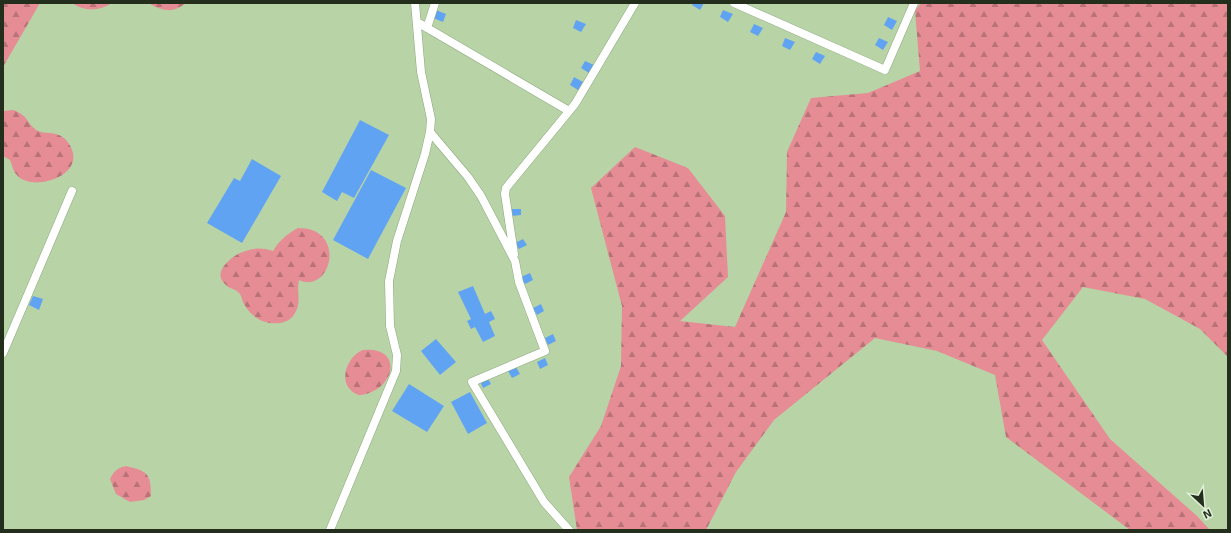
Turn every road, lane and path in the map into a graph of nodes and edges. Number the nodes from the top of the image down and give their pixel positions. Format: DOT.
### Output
graph roads {
  1 [pos="415,3"];
  2 [pos="435,3"];
  3 [pos="635,3"];
  4 [pos="734,3"];
  5 [pos="914,3"];
  6 [pos="417,22"];
  7 [pos="427,28"];
  8 [pos="569,111"];
  9 [pos="430,132"];
  10 [pos="72,191"];
  11 [pos="515,261"];
  12 [pos="3,353"];
  13 [pos="330,530"];
  14 [pos="569,530"];
  1 -- 6 [label="lane"];
  2 -- 7 [label="lane"];
  3 -- 8 [label="lane"];
  4 -- 5 [label="lane"];
  6 -- 7 [label="lane"];
  6 -- 9 [label="lane"];
  7 -- 8 [label="lane"];
  8 -- 11 [label="lane"];
  9 -- 11 [label="lane"];
  9 -- 13 [label="lane"];
  10 -- 12 [label="lane"];
  11 -- 14 [label="lane"];
}
